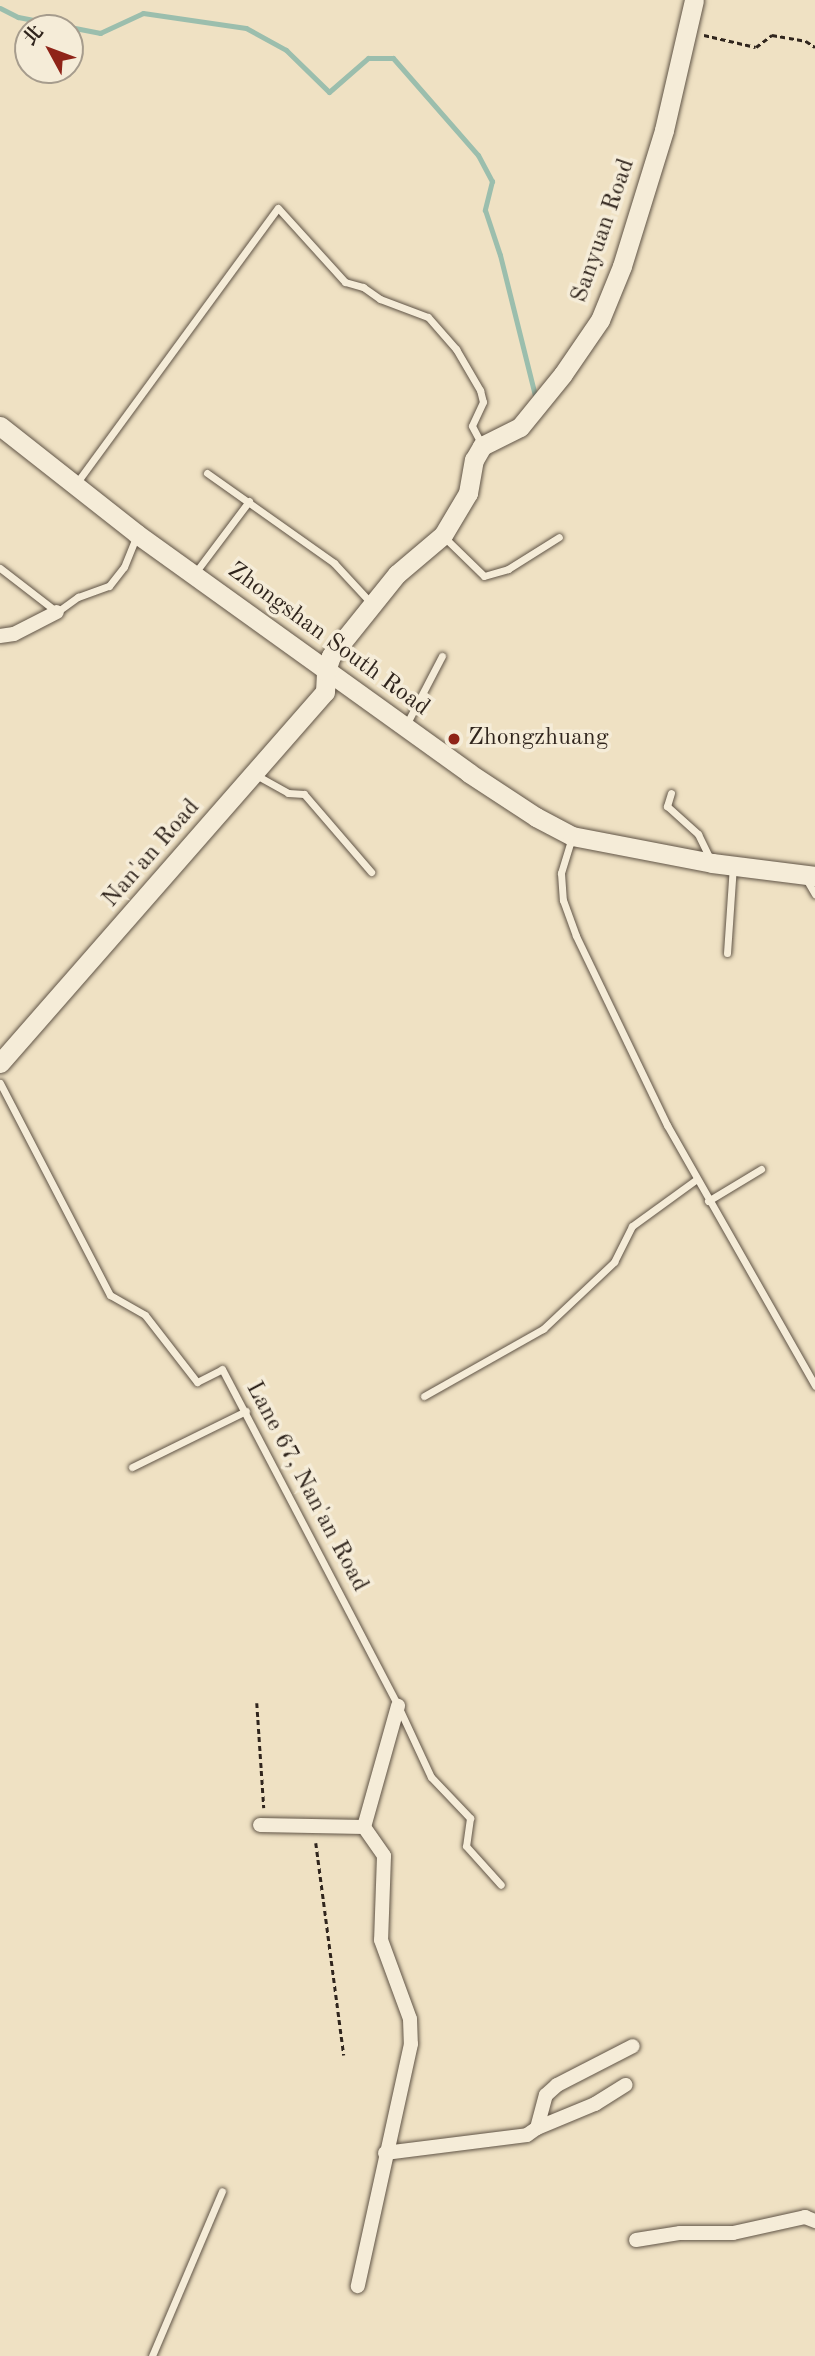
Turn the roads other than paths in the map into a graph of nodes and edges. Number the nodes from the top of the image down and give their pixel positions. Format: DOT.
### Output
graph roads {
  1 [pos="694,0"];
  2 [pos="0,425"];
  3 [pos="482,446"];
  4 [pos="207,473"];
  5 [pos="75,485"];
  6 [pos="249,501"];
  7 [pos="137,534"];
  8 [pos="443,535"];
  9 [pos="559,537"];
  10 [pos="0,568"];
  11 [pos="195,574"];
  12 [pos="371,603"];
  13 [pos="57,612"];
  14 [pos="0,636"];
  15 [pos="442,656"];
  16 [pos="326,671"];
  17 [pos="405,727"];
  18 [pos="255,774"];
  19 [pos="671,793"];
  20 [pos="572,836"];
  21 [pos="712,863"];
  22 [pos="733,866"];
  23 [pos="371,872"];
  24 [pos="809,875"];
  25 [pos="815,894"];
  26 [pos="727,953"];
  27 [pos="0,1063"];
  28 [pos="0,1083"];
  29 [pos="761,1169"];
  30 [pos="697,1179"];
  31 [pos="708,1201"];
  32 [pos="815,1385"];
  33 [pos="424,1396"];
  34 [pos="246,1411"];
  35 [pos="132,1467"];
  36 [pos="398,1706"];
  37 [pos="262,1820"];
  38 [pos="364,1827"];
  39 [pos="501,1885"];
  40 [pos="633,2046"];
  41 [pos="625,2085"];
  42 [pos="537,2127"];
  43 [pos="385,2153"];
  44 [pos="222,2191"];
  45 [pos="815,2221"];
  46 [pos="636,2240"];
  47 [pos="358,2286"];
  48 [pos="152,2356"];
  1 -- 3 [label="street, Sanyuan Road"];
  2 -- 5 [label="street, Zhongshan South Road"];
  3 -- 5 [label="lane"];
  3 -- 8 [label="street"];
  4 -- 6 [label="lane"];
  5 -- 7 [label="street, Zhongshan South Road"];
  6 -- 11 [label="lane"];
  6 -- 12 [label="lane"];
  7 -- 11 [label="street, Zhongshan South Road"];
  7 -- 13 [label="lane"];
  8 -- 9 [label="lane"];
  8 -- 12 [label="street"];
  10 -- 13 [label="lane"];
  11 -- 16 [label="street, Zhongshan South Road"];
  12 -- 16 [label="street"];
  13 -- 14 [label="street"];
  15 -- 17 [label="lane"];
  16 -- 17 [label="street, Zhongshan South Road"];
  16 -- 18 [label="street, Nan'an Road"];
  17 -- 20 [label="street, Zhongshan South Road"];
  18 -- 23 [label="lane"];
  18 -- 27 [label="street, Nan'an Road"];
  19 -- 21 [label="lane"];
  20 -- 21 [label="street, Zhongshan South Road"];
  20 -- 30 [label="lane"];
  21 -- 22 [label="street, Zhongshan South Road"];
  22 -- 24 [label="street, Zhongshan South Road"];
  22 -- 26 [label="lane"];
  24 -- 25 [label="lane"];
  28 -- 34 [label="lane, Lane 67, Nan'an Road"];
  29 -- 31 [label="lane"];
  30 -- 31 [label="lane"];
  30 -- 33 [label="lane"];
  31 -- 32 [label="lane"];
  34 -- 35 [label="lane"];
  34 -- 36 [label="lane, Lane 67, Nan'an Road"];
  36 -- 38 [label="street"];
  36 -- 39 [label="lane, Lane 67, Nan'an Road"];
  37 -- 38 [label="street"];
  38 -- 43 [label="street"];
  40 -- 42 [label="street"];
  41 -- 42 [label="street"];
  42 -- 43 [label="street"];
  43 -- 47 [label="street"];
  44 -- 48 [label="lane"];
  45 -- 46 [label="street"];
}
